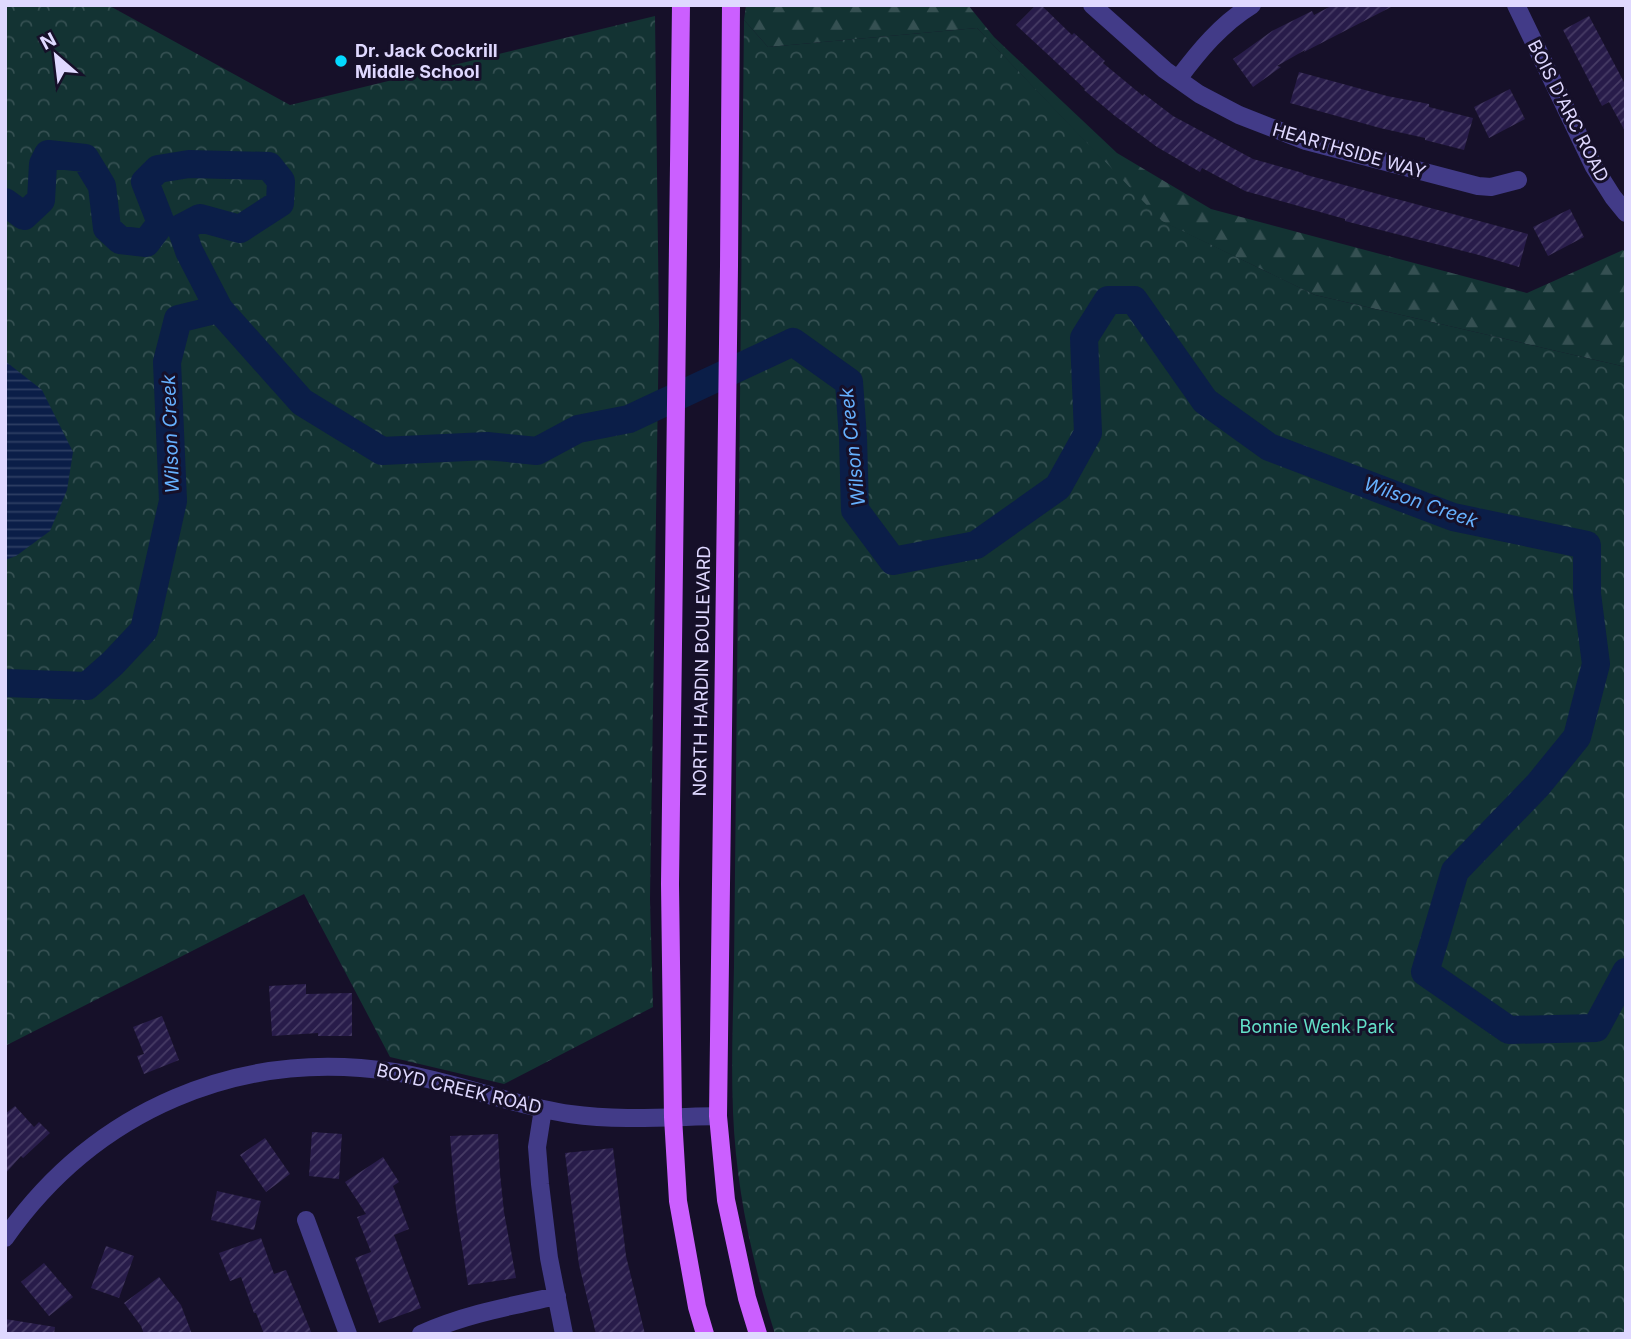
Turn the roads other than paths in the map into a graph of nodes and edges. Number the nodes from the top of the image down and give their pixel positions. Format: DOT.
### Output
graph roads {
  1 [pos="681,5"];
  2 [pos="731,5"];
  3 [pos="1092,5"];
  4 [pos="1252,5"];
  5 [pos="1516,5"];
  6 [pos="1178,79"];
  7 [pos="1518,180"];
  8 [pos="1626,213"];
  9 [pos="543,1109"];
  10 [pos="718,1116"];
  11 [pos="673,1117"];
  12 [pos="306,1220"];
  13 [pos="5,1238"];
  14 [pos="557,1296"];
  15 [pos="348,1334"];
  16 [pos="421,1334"];
  17 [pos="564,1334"];
  18 [pos="705,1334"];
  19 [pos="758,1334"];
  1 -- 11 [label="main road, NORTH HARDIN BOULEVARD"];
  2 -- 10 [label="main road, NORTH HARDIN BOULEVARD"];
  3 -- 6 [label="street, HEARTHSIDE WAY"];
  4 -- 6 [label="street"];
  5 -- 8 [label="street, BOIS D'ARC ROAD"];
  6 -- 7 [label="street, HEARTHSIDE WAY"];
  9 -- 11 [label="street, BOYD CREEK ROAD"];
  9 -- 13 [label="street, BOYD CREEK ROAD"];
  9 -- 14 [label="street"];
  10 -- 11 [label="street, BOYD CREEK ROAD"];
  10 -- 19 [label="main road, NORTH HARDIN BOULEVARD"];
  11 -- 18 [label="main road, NORTH HARDIN BOULEVARD"];
  12 -- 15 [label="street"];
  14 -- 16 [label="street"];
  14 -- 17 [label="street"];
}
